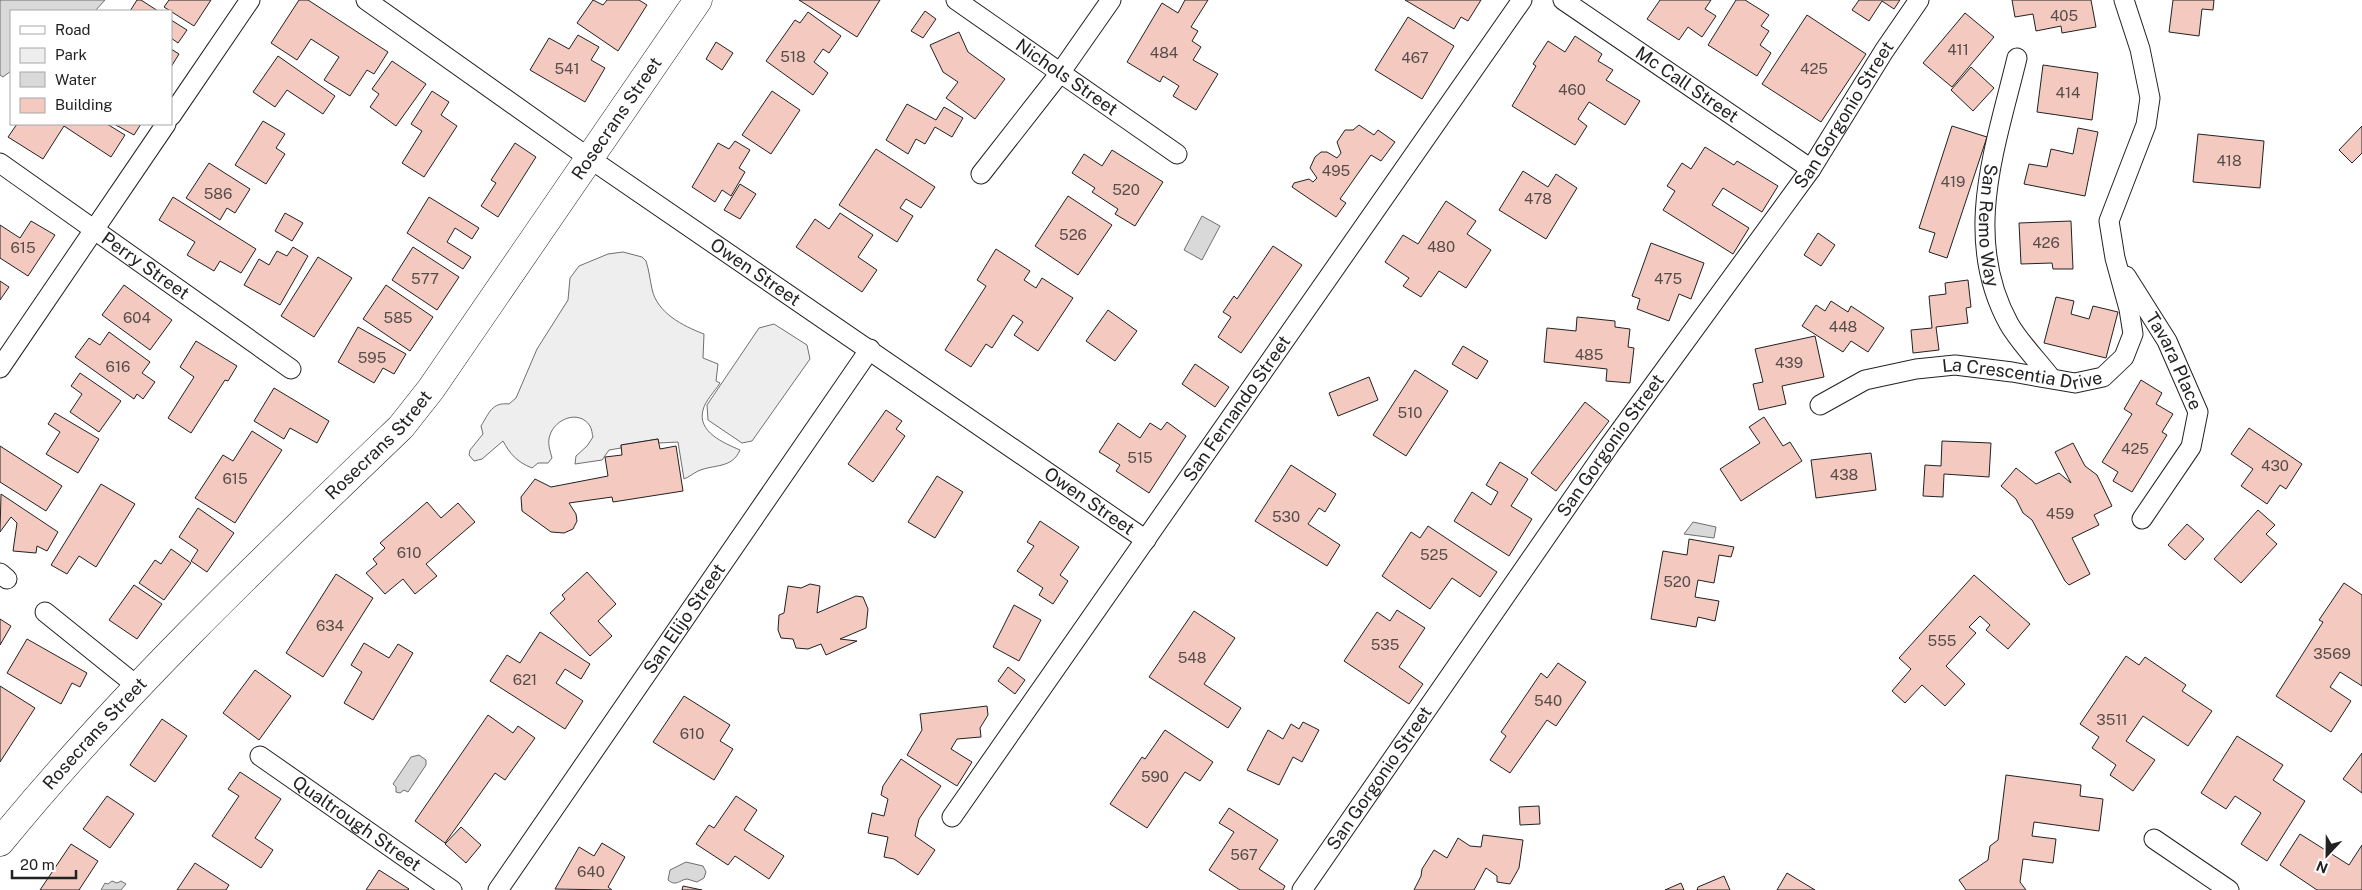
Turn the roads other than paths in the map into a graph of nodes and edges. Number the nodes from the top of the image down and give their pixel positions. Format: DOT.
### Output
graph roads {
  1 [pos="250,0"];
  2 [pos="366,0"];
  3 [pos="698,0"];
  4 [pos="956,0"];
  5 [pos="1111,0"];
  6 [pos="1522,0"];
  7 [pos="1563,0"];
  8 [pos="1919,0"];
  9 [pos="2124,0"];
  10 [pos="2017,58"];
  11 [pos="1060,73"];
  12 [pos="172,115"];
  13 [pos="165,125"];
  14 [pos="1177,154"];
  15 [pos="589,158"];
  16 [pos="0,163"];
  17 [pos="1811,169"];
  18 [pos="982,174"];
  19 [pos="94,230"];
  20 [pos="2115,258"];
  21 [pos="870,349"];
  22 [pos="0,368"];
  23 [pos="291,369"];
  24 [pos="2052,378"];
  25 [pos="1820,405"];
  26 [pos="2142,519"];
  27 [pos="1146,540"];
  28 [pos="45,612"];
  29 [pos="137,686"];
  30 [pos="260,756"];
  31 [pos="952,817"];
  32 [pos="2154,839"];
  33 [pos="0,842"];
  34 [pos="452,890"];
  35 [pos="498,890"];
  36 [pos="1302,890"];
  37 [pos="2229,890"];
  1 -- 12 [label="street"];
  2 -- 15 [label="street, Owen Street"];
  3 -- 15 [label="street, Rosecrans Street"];
  4 -- 11 [label="street, Nichols Street"];
  5 -- 11 [label="street"];
  6 -- 27 [label="street, San Fernando Street"];
  7 -- 17 [label="street, Mc Call Street"];
  8 -- 17 [label="street, San Gorgonio Street"];
  9 -- 20 [label="street, La Crescentia Drive"];
  10 -- 24 [label="street, San Remo Way"];
  11 -- 14 [label="street, Nichols Street"];
  11 -- 18 [label="street"];
  13 -- 19 [label="street"];
  15 -- 21 [label="street, Owen Street"];
  15 -- 29 [label="street, Rosecrans Street"];
  16 -- 19 [label="street, Perry Street"];
  17 -- 36 [label="street, San Gorgonio Street"];
  19 -- 22 [label="street"];
  19 -- 23 [label="street, Perry Street"];
  20 -- 24 [label="street, La Crescentia Drive"];
  20 -- 26 [label="street, Tavara Place"];
  21 -- 27 [label="street, Owen Street"];
  21 -- 35 [label="street, San Elijo Street"];
  24 -- 25 [label="street, La Crescentia Drive"];
  27 -- 31 [label="street, San Fernando Street"];
  28 -- 29 [label="street"];
  29 -- 33 [label="street, Rosecrans Street"];
  30 -- 34 [label="street, Qualtrough Street"];
  32 -- 37 [label="street"];
}
